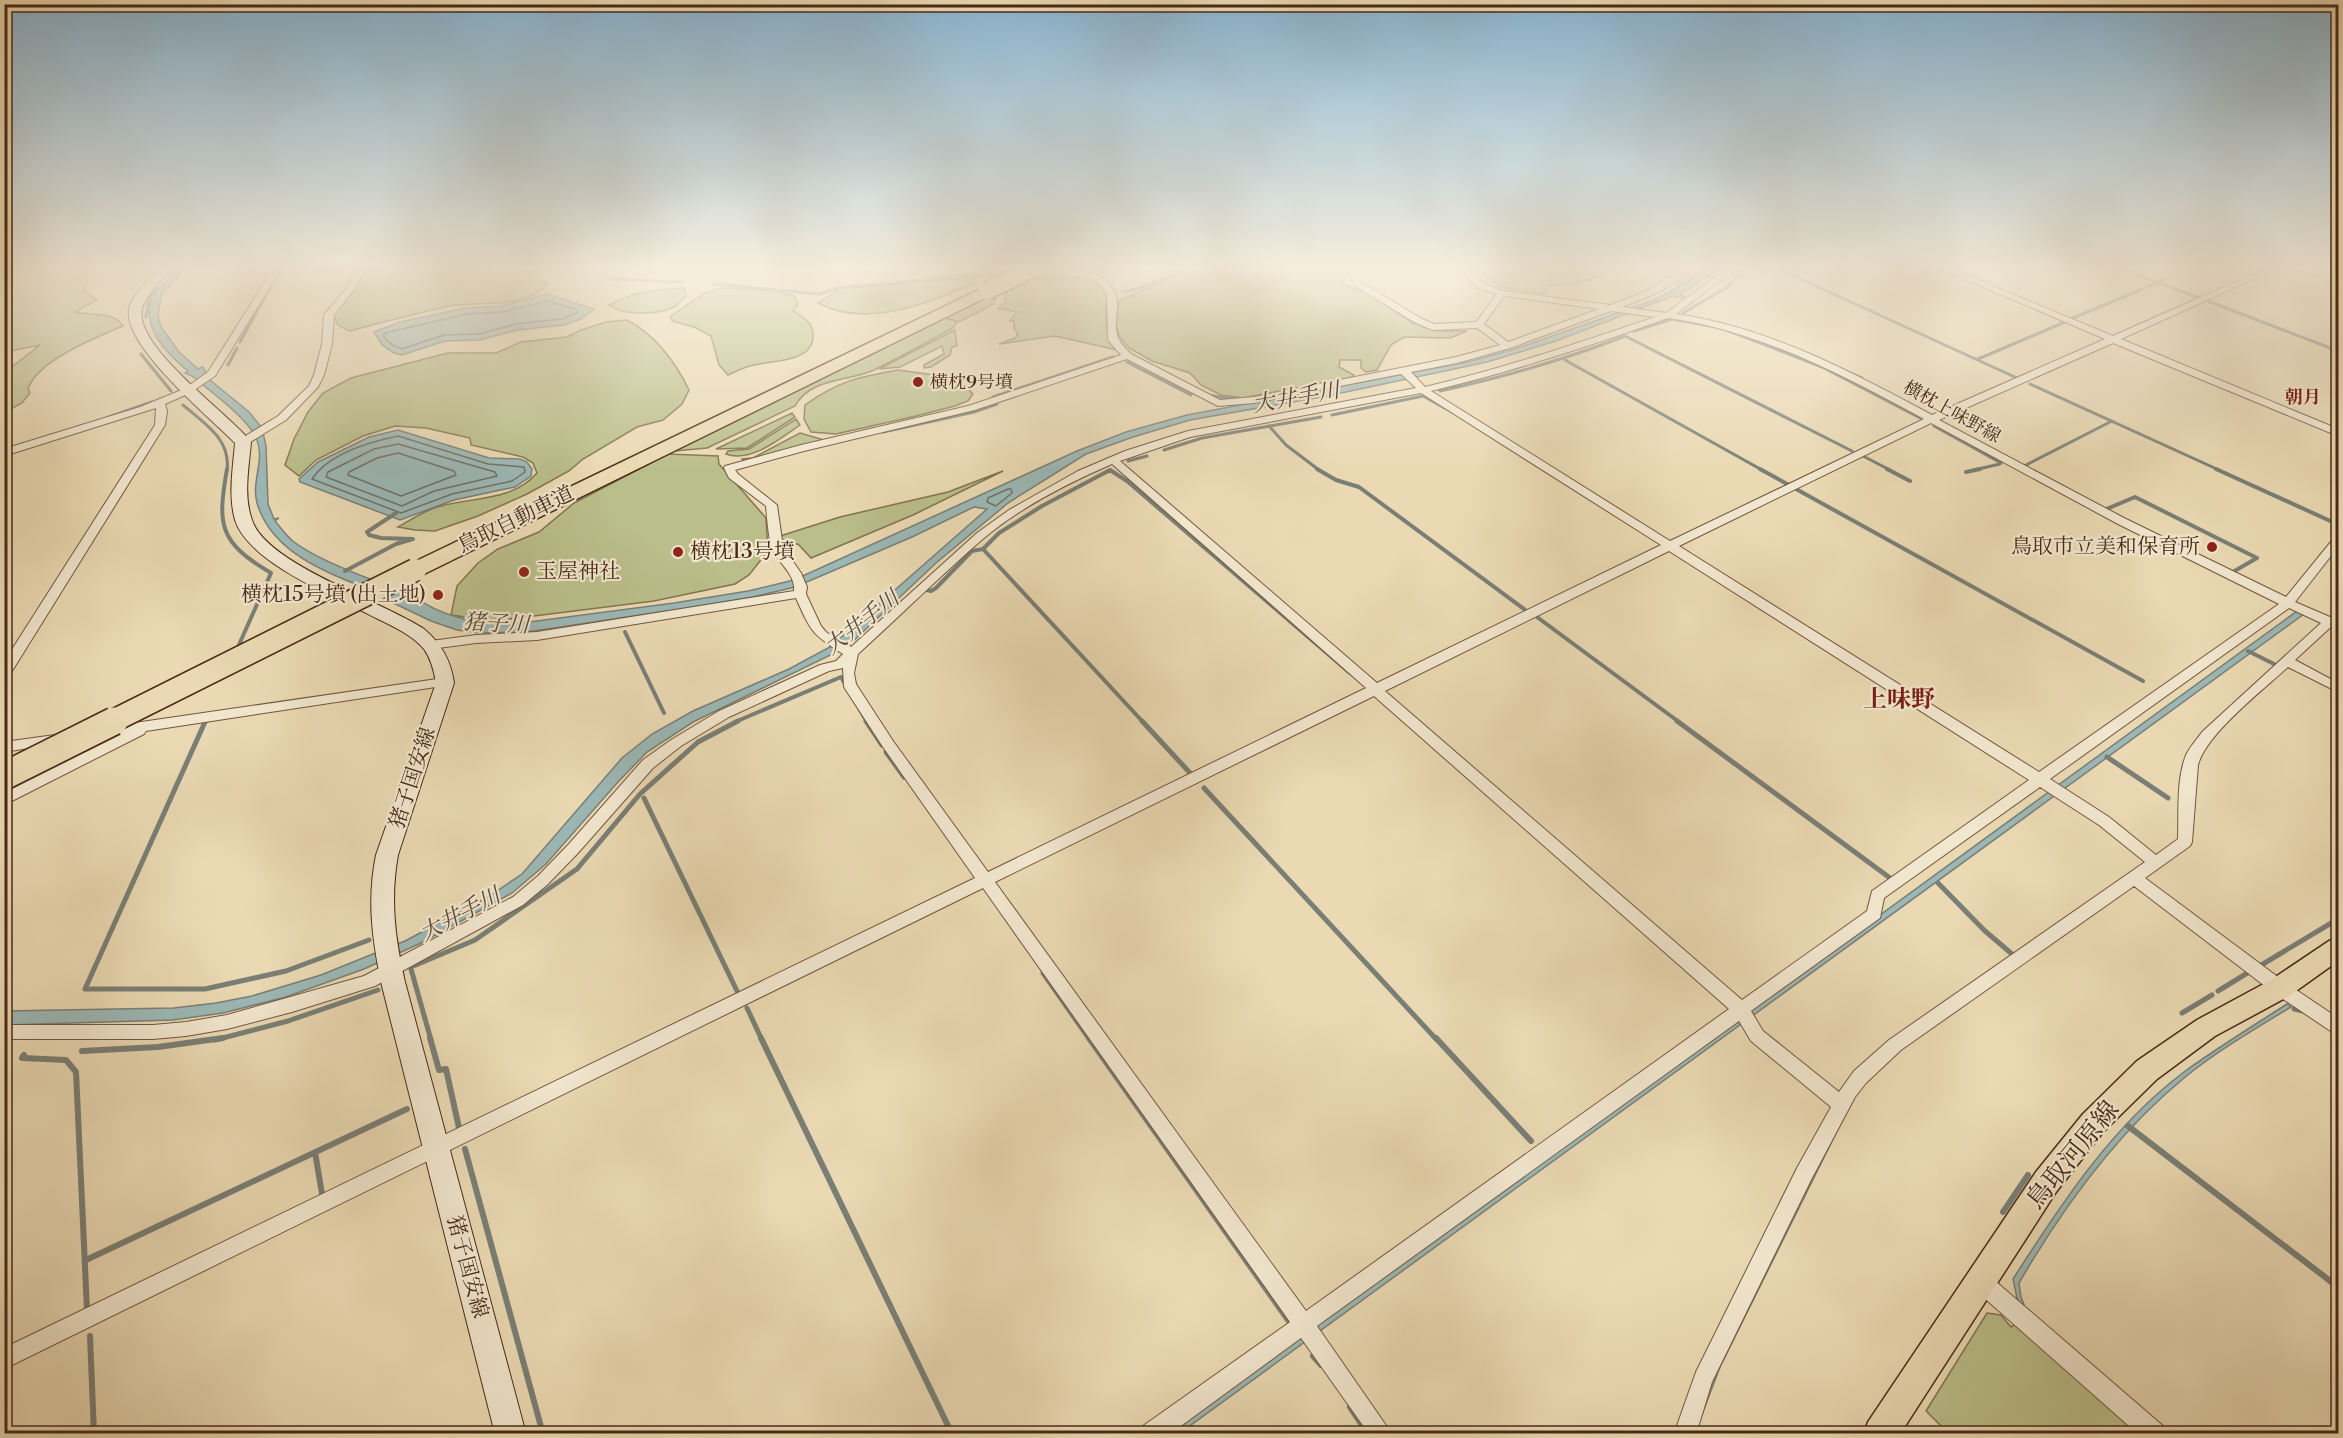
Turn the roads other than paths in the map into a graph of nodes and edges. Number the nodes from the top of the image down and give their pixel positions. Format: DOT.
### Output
graph roads {
  1 [pos="143,336"];
  2 [pos="237,336"];
  3 [pos="328,336"];
  4 [pos="889,336"];
  5 [pos="1112,336"];
  6 [pos="1494,336"];
  7 [pos="1533,336"];
  8 [pos="1606,336"];
  9 [pos="1755,336"];
  10 [pos="2105,336"];
  11 [pos="2119,336"];
  12 [pos="2112,339"];
  13 [pos="1507,346"];
  14 [pos="1128,356"];
  15 [pos="1403,370"];
  16 [pos="1423,390"];
  17 [pos="188,391"];
  18 [pos="160,402"];
  19 [pos="1930,420"];
  20 [pos="2338,433"];
  21 [pos="243,442"];
  22 [pos="4,453"];
  23 [pos="1113,460"];
  24 [pos="2338,540"];
  25 [pos="1671,546"];
  26 [pos="413,568"];
  27 [pos="800,594"];
  28 [pos="2288,603"];
  29 [pos="2334,620"];
  30 [pos="431,645"];
  31 [pos="852,654"];
  32 [pos="2286,661"];
  33 [pos="4,673"];
  34 [pos="444,682"];
  35 [pos="2338,688"];
  36 [pos="1375,690"];
  37 [pos="148,726"];
  38 [pos="4,747"];
  39 [pos="4,770"];
  40 [pos="4,776"];
  41 [pos="2039,778"];
  42 [pos="4,800"];
  43 [pos="2156,863"];
  44 [pos="2134,878"];
  45 [pos="986,880"];
  46 [pos="2338,948"];
  47 [pos="389,959"];
  48 [pos="2280,988"];
  49 [pos="1741,1009"];
  50 [pos="2338,1027"];
  51 [pos="4,1032"];
  52 [pos="1842,1105"];
  53 [pos="436,1149"];
  54 [pos="1980,1281"];
  55 [pos="1301,1324"];
  56 [pos="4,1359"];
  57 [pos="511,1434"];
  58 [pos="1151,1434"];
  59 [pos="1382,1434"];
  60 [pos="1685,1434"];
  61 [pos="1880,1434"];
  62 [pos="2154,1434"];
  1 -- 17 [label="main road"];
  2 -- 17 [label="street"];
  3 -- 21 [label="street"];
  4 -- 26 [label="highway, 鳥取自動車道"];
  5 -- 14 [label="street"];
  6 -- 13 [label="street"];
  7 -- 13 [label="street"];
  8 -- 16 [label="street"];
  9 -- 19 [label="street, 横枕上味野線"];
  10 -- 12 [label="street"];
  11 -- 12 [label="street"];
  12 -- 19 [label="street"];
  12 -- 20 [label="street"];
  13 -- 15 [label="street"];
  14 -- 15 [label="street"];
  14 -- 27 [label="street"];
  15 -- 16 [label="street"];
  16 -- 23 [label="street"];
  16 -- 25 [label="street"];
  17 -- 18 [label="street"];
  17 -- 21 [label="main road"];
  18 -- 22 [label="street"];
  18 -- 33 [label="street"];
  19 -- 25 [label="street"];
  19 -- 28 [label="street, 横枕上味野線"];
  21 -- 30 [label="main road"];
  23 -- 31 [label="street"];
  23 -- 36 [label="street"];
  24 -- 28 [label="street"];
  25 -- 36 [label="street"];
  25 -- 41 [label="street"];
  26 -- 39 [label="highway, 鳥取自動車道"];
  26 -- 40 [label="highway, 鳥取自動車道, bridge"];
  27 -- 30 [label="street"];
  27 -- 31 [label="street"];
  28 -- 29 [label="street, 横枕上味野線"];
  28 -- 41 [label="street"];
  29 -- 32 [label="street"];
  30 -- 34 [label="main road, 猪子国安線"];
  31 -- 45 [label="street"];
  31 -- 47 [label="street"];
  32 -- 35 [label="street"];
  32 -- 43 [label="street"];
  34 -- 37 [label="street"];
  34 -- 47 [label="main road, 猪子国安線"];
  36 -- 45 [label="street"];
  36 -- 49 [label="street"];
  37 -- 38 [label="street"];
  37 -- 42 [label="street"];
  41 -- 43 [label="street"];
  41 -- 49 [label="street"];
  43 -- 44 [label="street"];
  44 -- 48 [label="street"];
  44 -- 52 [label="street"];
  45 -- 53 [label="street"];
  45 -- 55 [label="street"];
  46 -- 48 [label="main road, 鳥取河原線"];
  47 -- 51 [label="street"];
  47 -- 53 [label="main road, 猪子国安線"];
  48 -- 50 [label="street"];
  48 -- 54 [label="main road, 鳥取河原線"];
  49 -- 52 [label="street"];
  49 -- 55 [label="street"];
  52 -- 60 [label="street"];
  53 -- 56 [label="street"];
  53 -- 57 [label="main road, 猪子国安線"];
  54 -- 61 [label="main road, 鳥取河原線"];
  54 -- 62 [label="street"];
  55 -- 58 [label="street"];
  55 -- 59 [label="street"];
}
